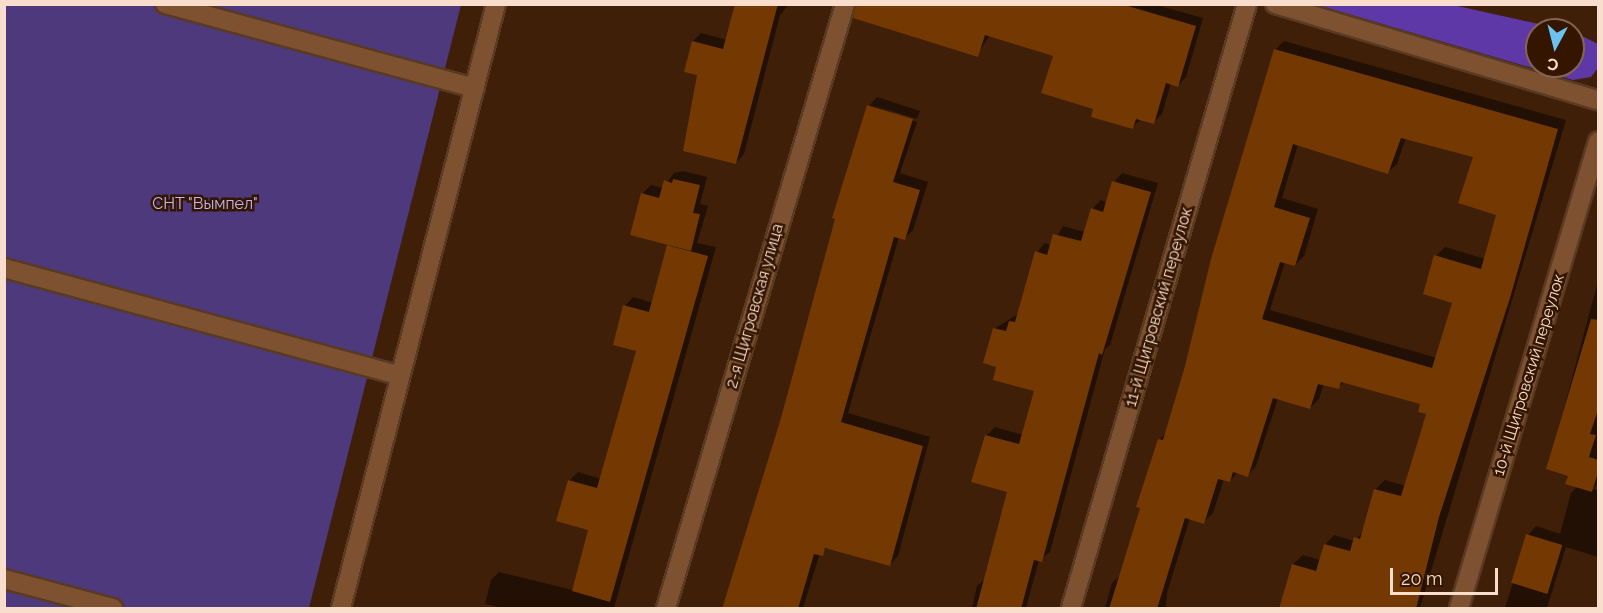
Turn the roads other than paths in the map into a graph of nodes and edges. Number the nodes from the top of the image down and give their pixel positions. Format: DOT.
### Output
graph roads {
  1 [pos="165,4"];
  2 [pos="496,4"];
  3 [pos="845,4"];
  4 [pos="1247,4"];
  5 [pos="1275,4"];
  6 [pos="475,88"];
  7 [pos="1599,100"];
  8 [pos="1599,141"];
  9 [pos="4,268"];
  10 [pos="399,375"];
  11 [pos="4,579"];
  12 [pos="113,609"];
  13 [pos="341,609"];
  14 [pos="666,609"];
  15 [pos="1071,609"];
  16 [pos="1460,609"];
  1 -- 6 [label="street"];
  2 -- 6 [label="street"];
  3 -- 14 [label="street, 2-я Щигровская улица"];
  4 -- 15 [label="street, 11-й Щигровский переулок"];
  5 -- 7 [label="street"];
  6 -- 10 [label="street"];
  8 -- 16 [label="street, 10-й Щигровский переулок"];
  9 -- 10 [label="street"];
  10 -- 13 [label="street"];
  11 -- 12 [label="street"];
}
